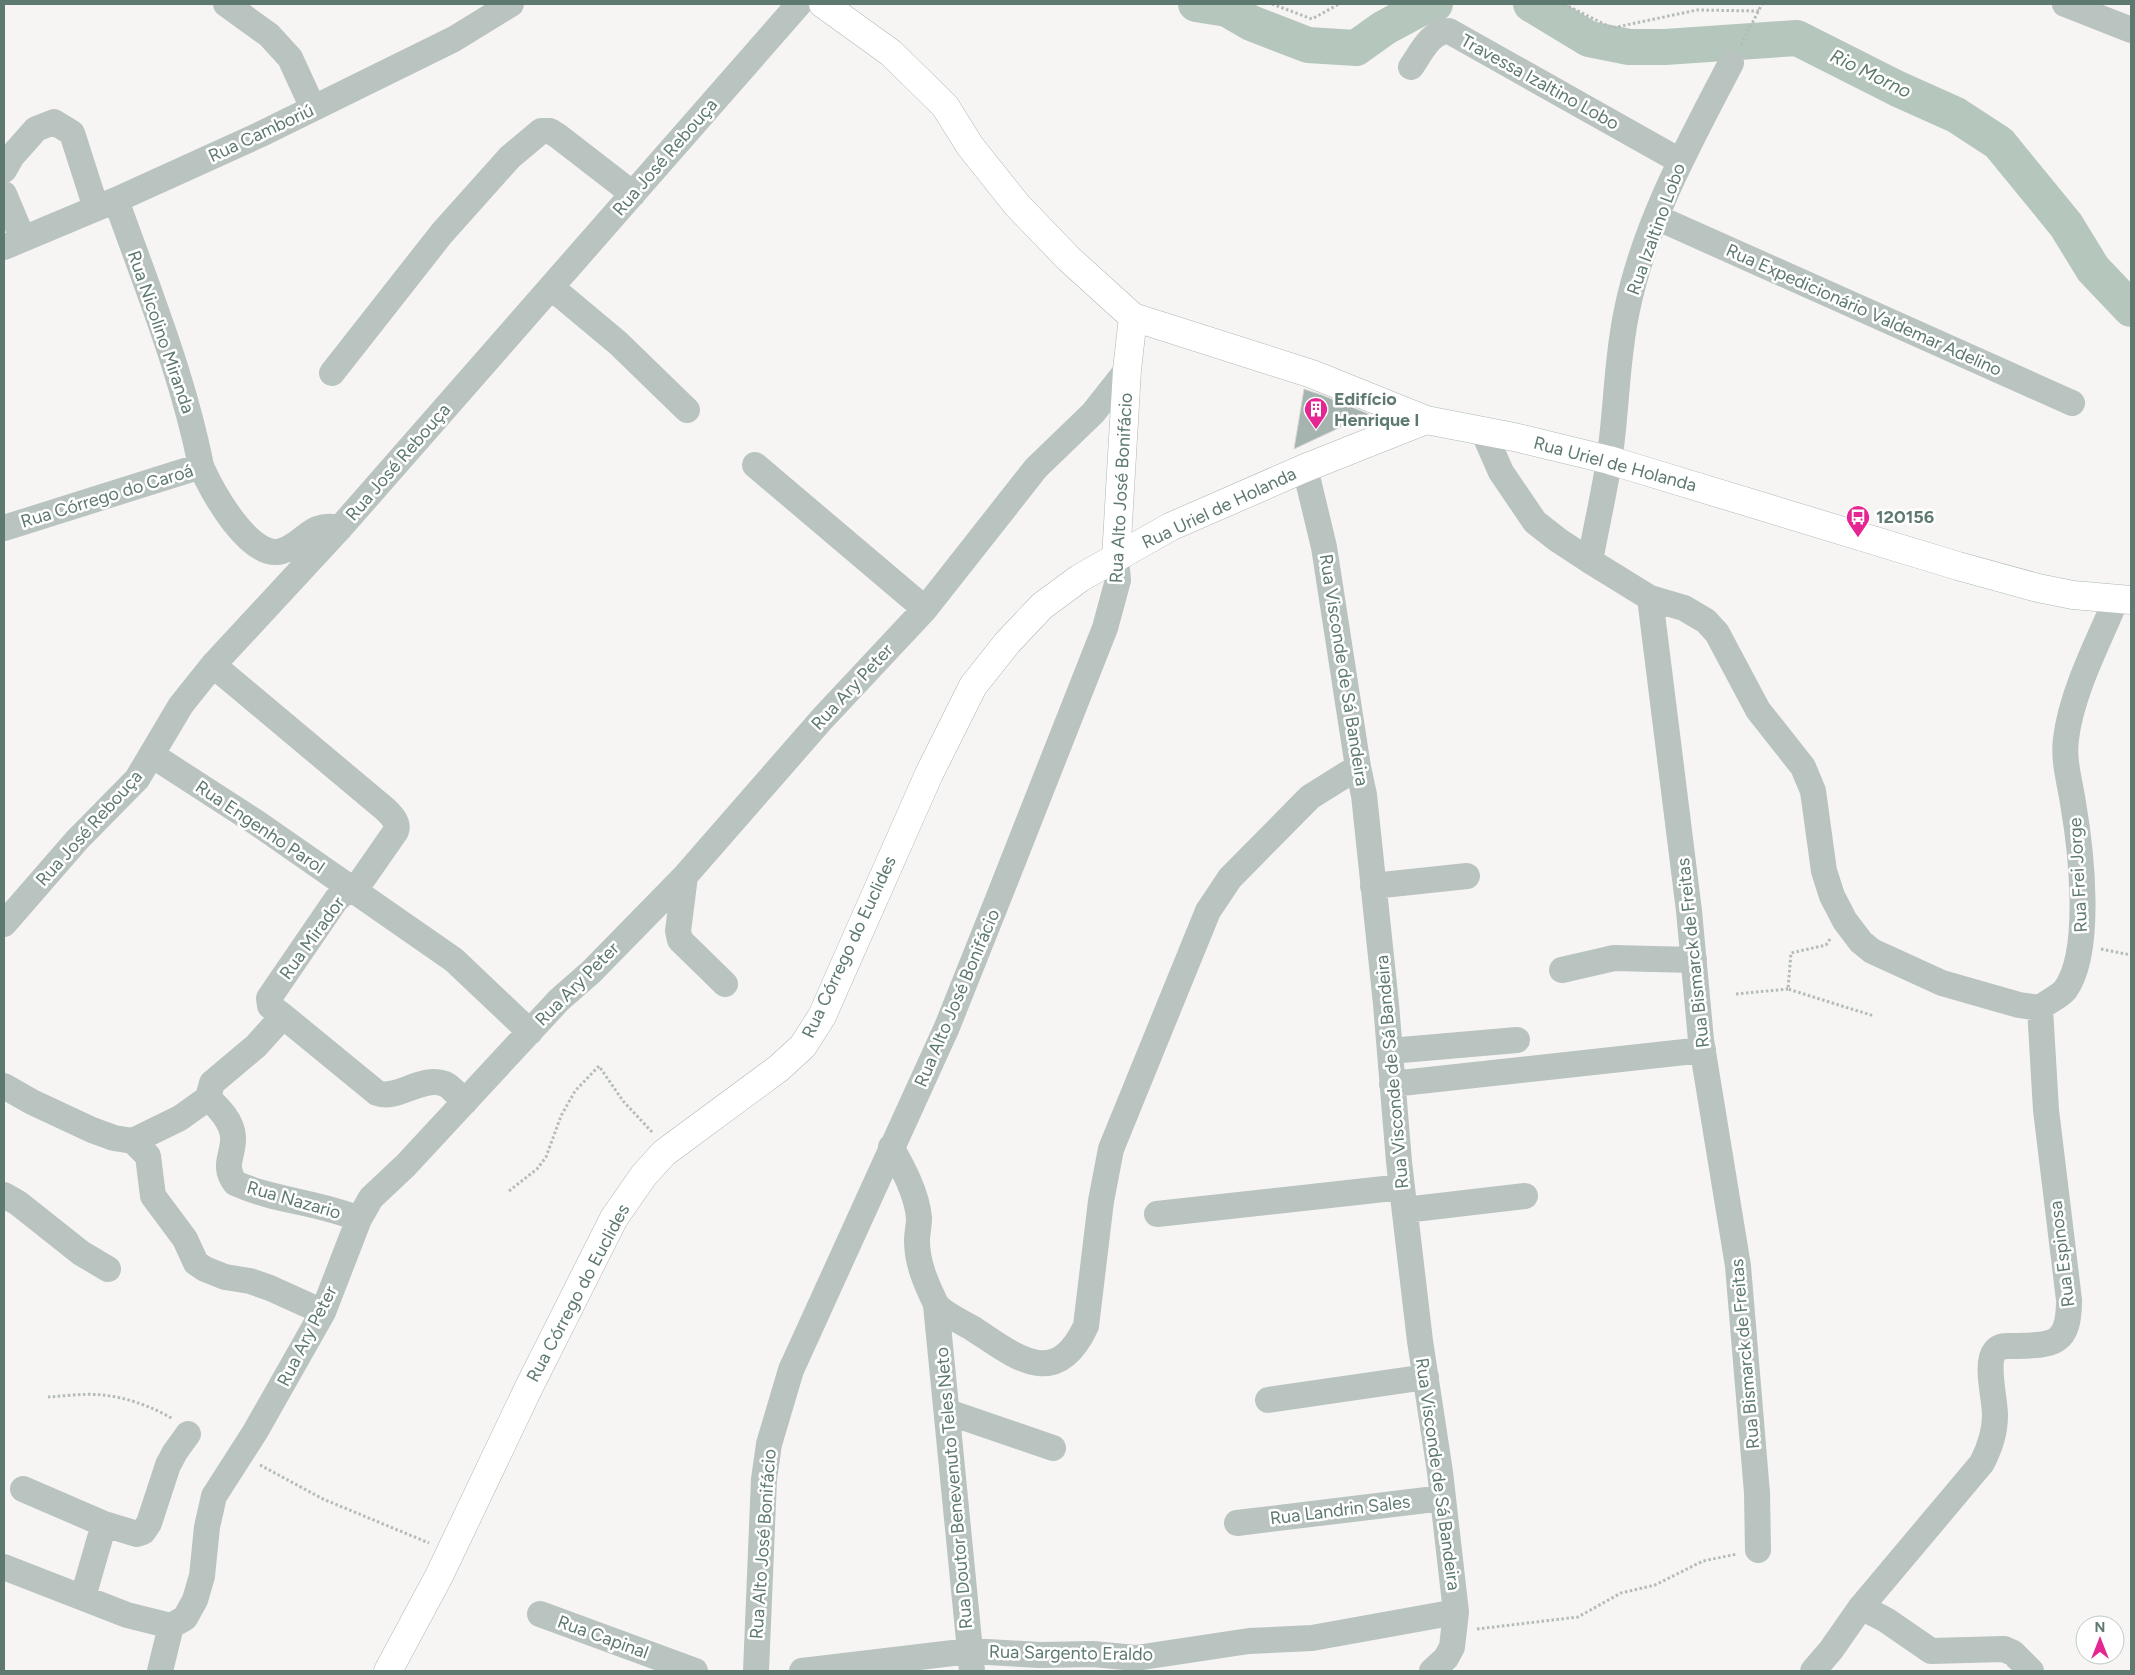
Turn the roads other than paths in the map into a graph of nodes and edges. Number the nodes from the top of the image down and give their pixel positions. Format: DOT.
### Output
graph roads {
  1 [pos="226,4"];
  2 [pos="512,4"];
  3 [pos="799,4"];
  4 [pos="823,4"];
  5 [pos="2065,4"];
  6 [pos="2131,30"];
  7 [pos="1731,63"];
  8 [pos="1411,67"];
  9 [pos="313,108"];
  10 [pos="1680,161"];
  11 [pos="4,170"];
  12 [pos="4,194"];
  13 [pos="633,194"];
  14 [pos="106,204"];
  15 [pos="1656,217"];
  16 [pos="13,243"];
  17 [pos="551,287"];
  18 [pos="1133,316"];
  19 [pos="1127,370"];
  20 [pos="332,373"];
  21 [pos="2072,404"];
  22 [pos="687,410"];
  23 [pos="1426,420"];
  24 [pos="1483,431"];
  25 [pos="1609,460"];
  26 [pos="755,464"];
  27 [pos="202,466"];
  28 [pos="1306,468"];
  29 [pos="4,528"];
  30 [pos="340,528"];
  31 [pos="1116,558"];
  32 [pos="1590,561"];
  33 [pos="1650,598"];
  34 [pos="2124,600"];
  35 [pos="925,609"];
  36 [pos="213,666"];
  37 [pos="152,756"];
  38 [pos="1358,767"];
  39 [pos="686,876"];
  40 [pos="1467,876"];
  41 [pos="1373,886"];
  42 [pos="355,890"];
  43 [pos="4,923"];
  44 [pos="1694,960"];
  45 [pos="1562,970"];
  46 [pos="725,984"];
  47 [pos="2040,1008"];
  48 [pos="283,1016"];
  49 [pos="530,1032"];
  50 [pos="1517,1040"];
  51 [pos="1703,1050"];
  52 [pos="1390,1051"];
  53 [pos="1392,1084"];
  54 [pos="4,1086"];
  55 [pos="208,1098"];
  56 [pos="465,1102"];
  57 [pos="133,1141"];
  58 [pos="892,1147"];
  59 [pos="4,1195"];
  60 [pos="1525,1196"];
  61 [pos="1404,1199"];
  62 [pos="1157,1214"];
  63 [pos="359,1219"];
  64 [pos="108,1269"];
  65 [pos="936,1305"];
  66 [pos="323,1312"];
  67 [pos="1426,1377"];
  68 [pos="1268,1400"];
  69 [pos="948,1412"];
  70 [pos="188,1434"];
  71 [pos="1054,1448"];
  72 [pos="23,1489"];
  73 [pos="1443,1498"];
  74 [pos="1237,1523"];
  75 [pos="104,1524"];
  76 [pos="1758,1550"];
  77 [pos="4,1566"];
  78 [pos="82,1597"];
  79 [pos="1861,1607"];
  80 [pos="540,1614"];
  81 [pos="1455,1622"];
  82 [pos="171,1626"];
  83 [pos="971,1661"];
  84 [pos="160,1671"];
  85 [pos="388,1671"];
  86 [pos="695,1671"];
  87 [pos="756,1671"];
  88 [pos="802,1671"];
  89 [pos="1432,1671"];
  90 [pos="1813,1671"];
  91 [pos="2031,1671"];
  1 -- 9 [label="street"];
  2 -- 9 [label="street, Rua Camboriú"];
  3 -- 13 [label="street, Rua José Rebouça"];
  4 -- 18 [label="main road"];
  5 -- 6 [label="street"];
  7 -- 10 [label="street, Rua Izaltino Lobo"];
  8 -- 10 [label="street, Travessa Izaltino Lobo"];
  9 -- 14 [label="street, Rua Camboriú"];
  10 -- 15 [label="street, Rua Izaltino Lobo"];
  11 -- 14 [label="street, Rua Nicolino Miranda"];
  12 -- 16 [label="street"];
  13 -- 17 [label="street, Rua José Rebouça"];
  13 -- 20 [label="street"];
  14 -- 16 [label="street, Rua Camboriú"];
  14 -- 27 [label="street, Rua Nicolino Miranda"];
  15 -- 21 [label="street, Rua Expedicionário Valdemar Adelino"];
  15 -- 25 [label="street, Rua Izaltino Lobo"];
  17 -- 22 [label="street"];
  17 -- 30 [label="street, Rua José Rebouça"];
  18 -- 19 [label="main road, Rua Alto José Bonifácio"];
  18 -- 23 [label="main road"];
  19 -- 31 [label="main road, Rua Alto José Bonifácio"];
  19 -- 35 [label="street, Rua Ary Peter"];
  23 -- 24 [label="main road, Rua Uriel de Holanda"];
  23 -- 28 [label="main road, Rua Uriel de Holanda"];
  24 -- 25 [label="main road, Rua Uriel de Holanda"];
  24 -- 32 [label="street"];
  25 -- 32 [label="street, Rua Izaltino Lobo"];
  25 -- 34 [label="main road, Rua Uriel de Holanda"];
  26 -- 35 [label="street"];
  27 -- 29 [label="street, Rua Córrego do Caroá"];
  27 -- 30 [label="street, Rua Córrego do Caroá"];
  28 -- 31 [label="main road, Rua Uriel de Holanda"];
  28 -- 38 [label="street, Rua Visconde de Sá Bandeira"];
  30 -- 36 [label="street, Rua José Rebouça"];
  31 -- 58 [label="street, Rua Alto José Bonifácio"];
  31 -- 85 [label="main road, Rua Córrego do Euclides"];
  32 -- 33 [label="street"];
  33 -- 44 [label="street, Rua Bismarck de Freitas"];
  33 -- 47 [label="street"];
  34 -- 47 [label="street, Rua Frei Jorge"];
  35 -- 39 [label="street, Rua Ary Peter"];
  36 -- 37 [label="street, Rua José Rebouça"];
  36 -- 42 [label="street, Rua Mirador"];
  37 -- 42 [label="street, Rua Engenho Parol"];
  37 -- 43 [label="street, Rua José Rebouça"];
  38 -- 41 [label="street, Rua Visconde de Sá Bandeira"];
  38 -- 65 [label="street"];
  39 -- 46 [label="street"];
  39 -- 49 [label="street, Rua Ary Peter"];
  40 -- 41 [label="street"];
  41 -- 52 [label="street, Rua Visconde de Sá Bandeira"];
  42 -- 48 [label="street, Rua Mirador"];
  42 -- 49 [label="street, Rua Engenho Parol"];
  44 -- 45 [label="street"];
  44 -- 51 [label="street, Rua Bismarck de Freitas"];
  47 -- 79 [label="street, Rua Espinosa"];
  48 -- 55 [label="street"];
  48 -- 56 [label="street, Rua Mirador"];
  49 -- 56 [label="street, Rua Ary Peter"];
  50 -- 52 [label="street"];
  51 -- 53 [label="street"];
  51 -- 76 [label="street, Rua Bismarck de Freitas"];
  52 -- 53 [label="street, Rua Visconde de Sá Bandeira"];
  53 -- 61 [label="street, Rua Visconde de Sá Bandeira"];
  54 -- 57 [label="street"];
  55 -- 57 [label="street"];
  55 -- 63 [label="street, Rua Nazario"];
  56 -- 63 [label="street, Rua Ary Peter"];
  57 -- 66 [label="street"];
  58 -- 65 [label="street"];
  58 -- 87 [label="street, Rua Alto José Bonifácio"];
  59 -- 64 [label="street"];
  60 -- 61 [label="street"];
  61 -- 62 [label="street"];
  61 -- 67 [label="street, Rua Visconde de Sá Bandeira"];
  63 -- 66 [label="street, Rua Ary Peter"];
  65 -- 69 [label="street, Rua Doutor Benevenuto Teles Neto"];
  66 -- 82 [label="street, Rua Ary Peter"];
  67 -- 68 [label="street"];
  67 -- 73 [label="street, Rua Visconde de Sá Bandeira"];
  69 -- 71 [label="street"];
  69 -- 83 [label="street, Rua Doutor Benevenuto Teles Neto"];
  70 -- 75 [label="street"];
  72 -- 75 [label="street"];
  73 -- 74 [label="street, Rua Landrin Sales"];
  73 -- 81 [label="street, Rua Visconde de Sá Bandeira"];
  75 -- 78 [label="street"];
  77 -- 78 [label="street"];
  78 -- 82 [label="street"];
  79 -- 90 [label="street, Rua Espinosa"];
  79 -- 91 [label="street"];
  80 -- 86 [label="street, Rua Capinal"];
  81 -- 83 [label="street, Rua Sargento Eraldo"];
  81 -- 89 [label="street, Rua Visconde de Sá Bandeira"];
  82 -- 84 [label="street"];
  83 -- 88 [label="street, Rua Sargento Eraldo"];
}
